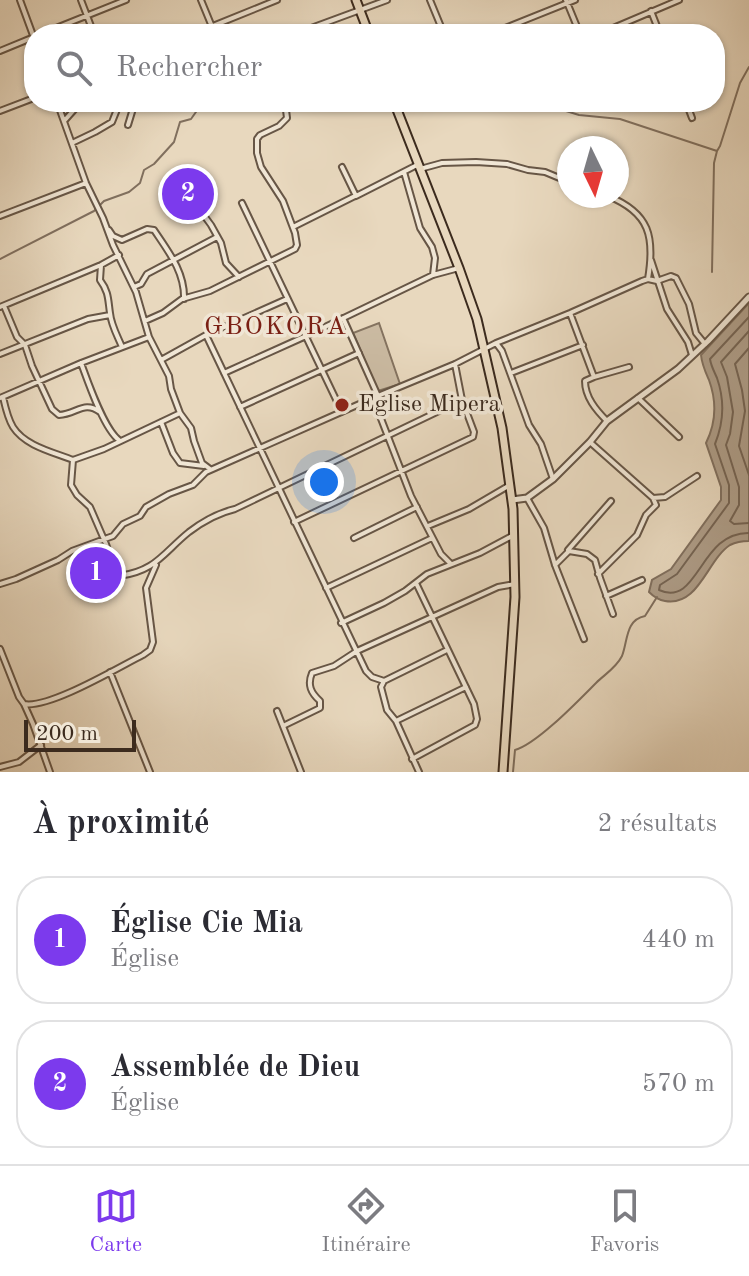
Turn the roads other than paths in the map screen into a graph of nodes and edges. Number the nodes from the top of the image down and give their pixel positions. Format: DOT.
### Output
graph roads {
  1 [pos="20,0"];
  2 [pos="81,0"];
  3 [pos="126,0"];
  4 [pos="201,0"];
  5 [pos="277,0"];
  6 [pos="356,0"];
  7 [pos="387,0"];
  8 [pos="430,0"];
  9 [pos="575,0"];
  10 [pos="679,0"];
  11 [pos="566,2"];
  12 [pos="360,10"];
  13 [pos="651,11"];
  14 [pos="87,16"];
  15 [pos="29,24"];
  16 [pos="67,24"];
  17 [pos="90,24"];
  18 [pos="211,24"];
  19 [pos="217,24"];
  20 [pos="322,24"];
  21 [pos="365,24"];
  22 [pos="440,24"];
  23 [pos="514,24"];
  24 [pos="576,24"];
  25 [pos="628,24"];
  26 [pos="656,24"];
  27 [pos="24,41"];
  28 [pos="0,51"];
  29 [pos="24,102"];
  30 [pos="0,111"];
  31 [pos="61,112"];
  32 [pos="72,112"];
  33 [pos="116,112"];
  34 [pos="131,112"];
  35 [pos="286,112"];
  36 [pos="398,112"];
  37 [pos="690,112"];
  38 [pos="692,118"];
  39 [pos="65,120"];
  40 [pos="128,125"];
  41 [pos="72,143"];
  42 [pos="342,167"];
  43 [pos="419,167"];
  44 [pos="404,172"];
  45 [pos="557,177"];
  46 [pos="86,183"];
  47 [pos="356,196"];
  48 [pos="242,203"];
  49 [pos="629,207"];
  50 [pos="200,210"];
  51 [pos="0,216"];
  52 [pos="105,225"];
  53 [pos="293,227"];
  54 [pos="217,237"];
  55 [pos="119,255"];
  56 [pos="174,259"];
  57 [pos="651,260"];
  58 [pos="270,263"];
  59 [pos="101,265"];
  60 [pos="459,268"];
  61 [pos="433,275"];
  62 [pos="239,277"];
  63 [pos="648,279"];
  64 [pos="659,280"];
  65 [pos="134,287"];
  66 [pos="749,297"];
  67 [pos="184,299"];
  68 [pos="287,299"];
  69 [pos="2,306"];
  70 [pos="570,313"];
  71 [pos="110,315"];
  72 [pos="343,318"];
  73 [pos="145,321"];
  74 [pos="206,335"];
  75 [pos="306,336"];
  76 [pos="149,337"];
  77 [pos="496,343"];
  78 [pos="705,344"];
  79 [pos="25,345"];
  80 [pos="583,345"];
  81 [pos="122,347"];
  82 [pos="484,350"];
  83 [pos="359,353"];
  84 [pos="0,354"];
  85 [pos="693,355"];
  86 [pos="161,360"];
  87 [pos="81,363"];
  88 [pos="455,364"];
  89 [pos="629,367"];
  90 [pos="321,369"];
  91 [pos="224,373"];
  92 [pos="510,373"];
  93 [pos="594,377"];
  94 [pos="39,382"];
  95 [pos="1,397"];
  96 [pos="375,397"];
  97 [pos="638,398"];
  98 [pos="462,400"];
  99 [pos="240,407"];
  100 [pos="100,412"];
  101 [pos="342,412"];
  102 [pos="180,413"];
  103 [pos="607,421"];
  104 [pos="161,422"];
  105 [pos="387,436"];
  106 [pos="679,437"];
  107 [pos="119,440"];
  108 [pos="590,442"];
  109 [pos="260,449"];
  110 [pos="73,460"];
  111 [pos="204,466"];
  112 [pos="215,468"];
  113 [pos="400,471"];
  114 [pos="697,476"];
  115 [pos="553,479"];
  116 [pos="510,485"];
  117 [pos="278,488"];
  118 [pos="527,498"];
  119 [pos="653,498"];
  120 [pos="512,500"];
  121 [pos="611,501"];
  122 [pos="417,507"];
  123 [pos="294,522"];
  124 [pos="428,526"];
  125 [pos="514,535"];
  126 [pos="433,537"];
  127 [pos="354,538"];
  128 [pos="104,539"];
  129 [pos="566,552"];
  130 [pos="157,563"];
  131 [pos="450,563"];
  132 [pos="555,565"];
  133 [pos="598,574"];
  134 [pos="642,580"];
  135 [pos="416,583"];
  136 [pos="0,584"];
  137 [pos="515,584"];
  138 [pos="326,588"];
  139 [pos="606,596"];
  140 [pos="613,614"];
  141 [pos="431,618"];
  142 [pos="341,623"];
  143 [pos="584,639"];
  144 [pos="0,649"];
  145 [pos="447,650"];
  146 [pos="357,651"];
  147 [pos="110,672"];
  148 [pos="384,681"];
  149 [pos="466,687"];
  150 [pos="24,704"];
  151 [pos="277,711"];
  152 [pos="396,721"];
  153 [pos="283,726"];
  154 [pos="41,745"];
  155 [pos="412,759"];
  156 [pos="0,767"];
  157 [pos="50,772"];
  158 [pos="150,772"];
  159 [pos="301,772"];
  160 [pos="419,772"];
  161 [pos="503,772"];
  1 -- 15 [label="street"];
  2 -- 14 [label="street"];
  3 -- 14 [label="street"];
  4 -- 18 [label="street"];
  5 -- 19 [label="street"];
  6 -- 12 [label="main road"];
  7 -- 12 [label="street"];
  8 -- 22 [label="street"];
  9 -- 11 [label="street"];
  10 -- 13 [label="street"];
  11 -- 23 [label="street"];
  11 -- 24 [label="street"];
  12 -- 20 [label="street"];
  12 -- 21 [label="main road"];
  13 -- 25 [label="street"];
  13 -- 26 [label="street"];
  14 -- 16 [label="street"];
  14 -- 17 [label="street"];
  27 -- 28 [label="street"];
  29 -- 30 [label="street"];
  31 -- 39 [label="street"];
  32 -- 39 [label="street"];
  33 -- 41 [label="street"];
  34 -- 40 [label="street"];
  35 -- 53 [label="street"];
  36 -- 43 [label="main road"];
  37 -- 38 [label="street"];
  39 -- 41 [label="street"];
  41 -- 46 [label="street"];
  42 -- 47 [label="street"];
  43 -- 44 [label="street"];
  43 -- 45 [label="street"];
  43 -- 60 [label="main road"];
  44 -- 47 [label="street"];
  44 -- 61 [label="street"];
  46 -- 51 [label="street"];
  46 -- 52 [label="street"];
  47 -- 53 [label="street"];
  48 -- 58 [label="street"];
  49 -- 57 [label="street"];
  50 -- 54 [label="street"];
  52 -- 55 [label="street"];
  52 -- 56 [label="street"];
  53 -- 58 [label="street"];
  54 -- 56 [label="street"];
  54 -- 62 [label="street"];
  55 -- 59 [label="street"];
  55 -- 65 [label="street"];
  56 -- 65 [label="street"];
  56 -- 67 [label="street"];
  57 -- 63 [label="street"];
  57 -- 64 [label="street"];
  58 -- 62 [label="street"];
  58 -- 68 [label="street"];
  59 -- 69 [label="street"];
  59 -- 71 [label="street"];
  60 -- 61 [label="street"];
  60 -- 82 [label="main road"];
  61 -- 72 [label="street"];
  62 -- 67 [label="street"];
  63 -- 64 [label="street"];
  63 -- 70 [label="street"];
  64 -- 78 [label="street"];
  64 -- 85 [label="street"];
  65 -- 73 [label="street"];
  66 -- 78 [label="street"];
  67 -- 73 [label="street"];
  68 -- 74 [label="street"];
  68 -- 75 [label="street"];
  69 -- 79 [label="street"];
  70 -- 77 [label="street"];
  70 -- 80 [label="street"];
  71 -- 79 [label="street"];
  71 -- 81 [label="street"];
  72 -- 75 [label="street"];
  72 -- 83 [label="street"];
  73 -- 76 [label="street"];
  74 -- 86 [label="street"];
  74 -- 91 [label="street"];
  75 -- 90 [label="street"];
  75 -- 91 [label="street"];
  76 -- 81 [label="street"];
  76 -- 86 [label="street"];
  77 -- 82 [label="street"];
  77 -- 92 [label="street"];
  78 -- 85 [label="street"];
  79 -- 84 [label="street"];
  79 -- 94 [label="street"];
  80 -- 92 [label="street"];
  80 -- 93 [label="street"];
  81 -- 87 [label="street"];
  82 -- 88 [label="street"];
  82 -- 116 [label="main road"];
  83 -- 90 [label="street"];
  83 -- 96 [label="street"];
  85 -- 97 [label="street"];
  86 -- 102 [label="street"];
  87 -- 94 [label="street"];
  87 -- 100 [label="street"];
  88 -- 96 [label="street"];
  88 -- 98 [label="street"];
  89 -- 93 [label="street"];
  90 -- 99 [label="street"];
  90 -- 101 [label="street"];
  91 -- 99 [label="street"];
  92 -- 115 [label="street"];
  93 -- 103 [label="street"];
  94 -- 95 [label="street"];
  94 -- 100 [label="street"];
  95 -- 110 [label="street"];
  96 -- 101 [label="street"];
  96 -- 105 [label="street"];
  97 -- 103 [label="street"];
  97 -- 106 [label="street"];
  98 -- 105 [label="street"];
  98 -- 113 [label="street"];
  99 -- 109 [label="street"];
  100 -- 107 [label="street"];
  101 -- 109 [label="street"];
  102 -- 104 [label="street"];
  102 -- 111 [label="street"];
  103 -- 108 [label="street"];
  104 -- 107 [label="street"];
  104 -- 111 [label="street"];
  105 -- 113 [label="street"];
  105 -- 117 [label="street"];
  107 -- 110 [label="street"];
  108 -- 115 [label="street"];
  108 -- 119 [label="street"];
  109 -- 112 [label="street"];
  109 -- 117 [label="street"];
  110 -- 128 [label="street"];
  111 -- 112 [label="street"];
  112 -- 128 [label="street"];
  113 -- 122 [label="street"];
  113 -- 123 [label="street"];
  114 -- 119 [label="street"];
  115 -- 118 [label="street"];
  116 -- 120 [label="main road"];
  116 -- 124 [label="street"];
  117 -- 123 [label="street"];
  117 -- 130 [label="street"];
  118 -- 120 [label="street"];
  118 -- 132 [label="street"];
  119 -- 133 [label="street"];
  120 -- 125 [label="main road"];
  121 -- 129 [label="street"];
  122 -- 124 [label="street"];
  122 -- 127 [label="street"];
  123 -- 138 [label="street"];
  124 -- 126 [label="street"];
  125 -- 131 [label="street"];
  125 -- 137 [label="main road"];
  126 -- 131 [label="street"];
  126 -- 138 [label="street"];
  128 -- 130 [label="street"];
  128 -- 136 [label="street"];
  129 -- 132 [label="street"];
  129 -- 133 [label="street"];
  130 -- 147 [label="street"];
  131 -- 135 [label="street"];
  132 -- 143 [label="street"];
  133 -- 139 [label="street"];
  134 -- 139 [label="street"];
  135 -- 141 [label="street"];
  135 -- 142 [label="street"];
  137 -- 141 [label="street"];
  137 -- 161 [label="main road"];
  138 -- 142 [label="street"];
  139 -- 140 [label="street"];
  141 -- 145 [label="street"];
  141 -- 146 [label="street"];
  142 -- 146 [label="street"];
  144 -- 150 [label="street"];
  145 -- 148 [label="street"];
  145 -- 149 [label="street"];
  146 -- 148 [label="street"];
  146 -- 153 [label="street"];
  147 -- 150 [label="street"];
  147 -- 158 [label="street"];
  148 -- 152 [label="street"];
  149 -- 152 [label="street"];
  149 -- 155 [label="street"];
  150 -- 154 [label="street"];
  151 -- 153 [label="street"];
  152 -- 155 [label="street"];
  153 -- 159 [label="street"];
  154 -- 156 [label="street"];
  154 -- 157 [label="street"];
  155 -- 160 [label="street"];
}
